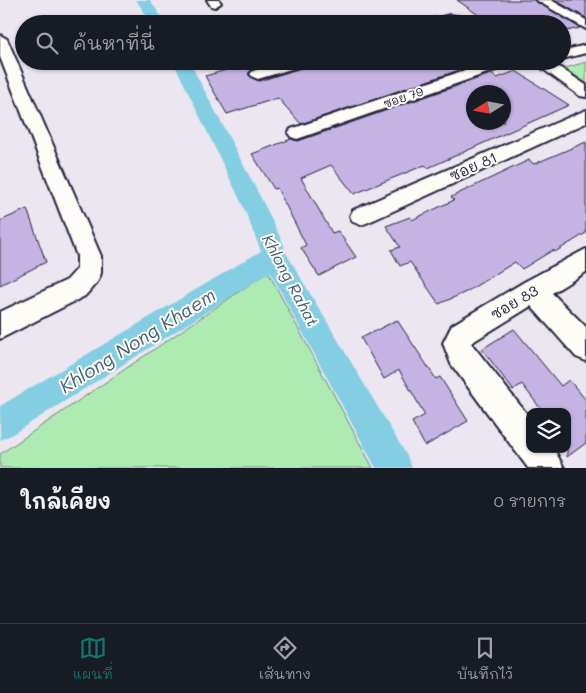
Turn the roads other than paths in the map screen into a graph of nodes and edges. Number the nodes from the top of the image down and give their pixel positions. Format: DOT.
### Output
graph roads {
  1 [pos="542,0"];
  2 [pos="568,15"];
  3 [pos="571,16"];
  4 [pos="586,25"];
  5 [pos="0,39"];
  6 [pos="586,49"];
  7 [pos="571,53"];
  8 [pos="272,70"];
  9 [pos="482,70"];
  10 [pos="553,70"];
  11 [pos="258,74"];
  12 [pos="586,92"];
  13 [pos="586,116"];
  14 [pos="297,133"];
  15 [pos="361,216"];
  16 [pos="586,259"];
  17 [pos="533,290"];
  18 [pos="0,326"];
  19 [pos="586,347"];
  20 [pos="526,439"];
  21 [pos="537,453"];
  22 [pos="548,468"];
  1 -- 2 [label="street"];
  3 -- 4 [label="street"];
  5 -- 18 [label="street"];
  6 -- 7 [label="street"];
  8 -- 11 [label="street"];
  9 -- 14 [label="street, ซอย 79"];
  10 -- 12 [label="street"];
  13 -- 15 [label="street, ซอย 81"];
  16 -- 17 [label="street, ซอย 83"];
  17 -- 19 [label="street"];
  17 -- 20 [label="street, ซอย 83"];
  21 -- 22 [label="street"];
}
